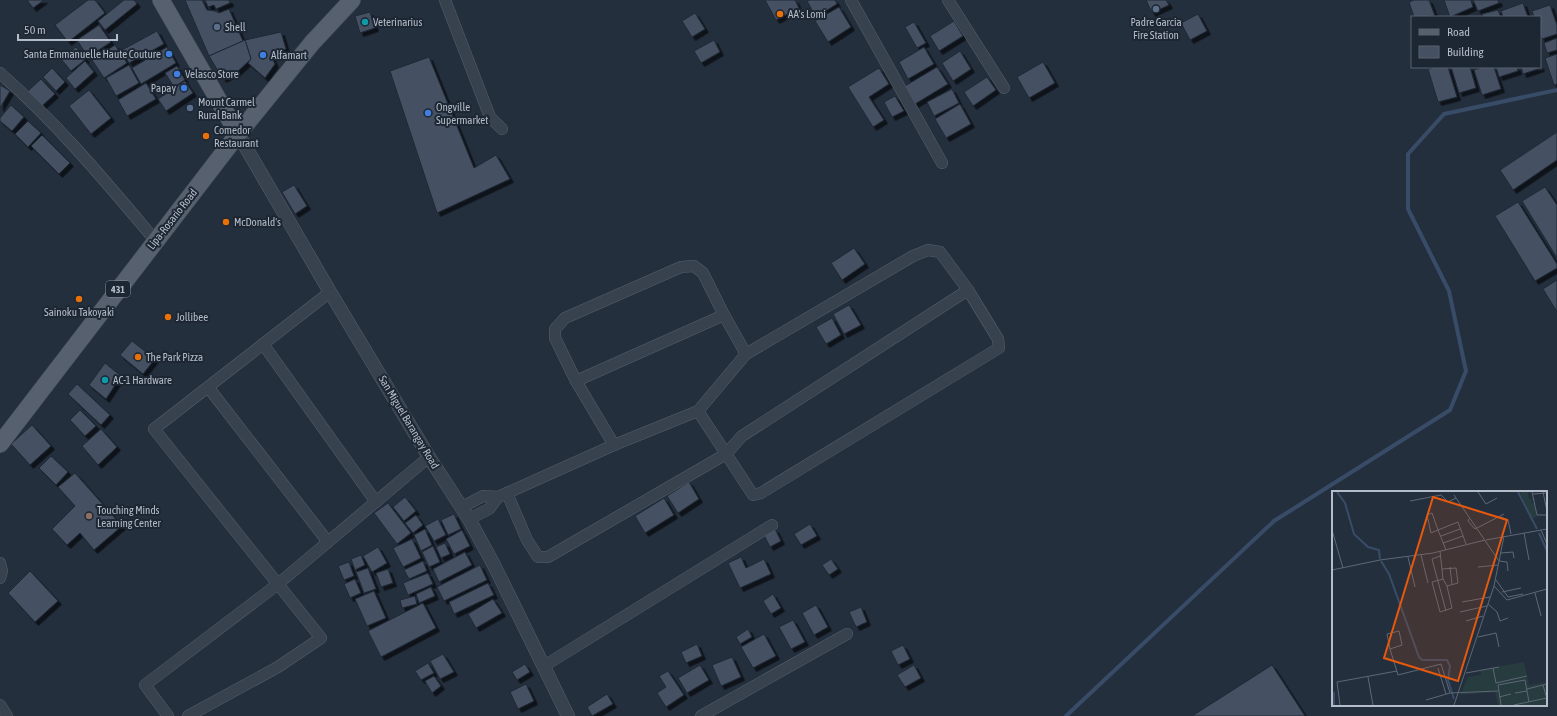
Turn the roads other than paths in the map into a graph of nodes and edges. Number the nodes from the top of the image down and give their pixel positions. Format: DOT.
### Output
graph roads {
  1 [pos="161,0"];
  2 [pos="352,0"];
  3 [pos="445,0"];
  4 [pos="851,0"];
  5 [pos="948,0"];
  6 [pos="0,73"];
  7 [pos="1004,88"];
  8 [pos="502,129"];
  9 [pos="238,134"];
  10 [pos="942,163"];
  11 [pos="156,240"];
  12 [pos="968,290"];
  13 [pos="330,292"];
  14 [pos="724,315"];
  15 [pos="263,344"];
  16 [pos="746,354"];
  17 [pos="576,381"];
  18 [pos="208,387"];
  19 [pos="698,411"];
  20 [pos="0,444"];
  21 [pos="614,445"];
  22 [pos="726,454"];
  23 [pos="429,457"];
  24 [pos="502,495"];
  25 [pos="376,502"];
  26 [pos="462,507"];
  27 [pos="469,519"];
  28 [pos="772,525"];
  29 [pos="328,542"];
  30 [pos="0,563"];
  31 [pos="0,578"];
  32 [pos="278,584"];
  33 [pos="847,634"];
  34 [pos="544,666"];
  35 [pos="0,705"];
  36 [pos="7,716"];
  37 [pos="168,716"];
  38 [pos="188,716"];
  39 [pos="568,716"];
  40 [pos="701,716"];
  1 -- 9 [label="main road"];
  2 -- 9 [label="main road, Lipa-Rosario Road"];
  3 -- 8 [label="street"];
  4 -- 10 [label="street"];
  5 -- 7 [label="street"];
  6 -- 11 [label="street"];
  9 -- 11 [label="main road, Lipa-Rosario Road / 431"];
  9 -- 13 [label="street, San Miguel Barangay Road"];
  11 -- 20 [label="main road, Lipa-Rosario Road / 431"];
  12 -- 16 [label="street"];
  12 -- 22 [label="street"];
  12 -- 22 [label="street"];
  13 -- 15 [label="street"];
  13 -- 23 [label="street, San Miguel Barangay Road"];
  14 -- 16 [label="street"];
  14 -- 17 [label="street"];
  14 -- 17 [label="street"];
  15 -- 18 [label="street"];
  15 -- 25 [label="street"];
  16 -- 19 [label="street"];
  17 -- 21 [label="street"];
  18 -- 29 [label="street"];
  18 -- 32 [label="street"];
  19 -- 21 [label="street"];
  19 -- 22 [label="street"];
  21 -- 24 [label="street"];
  22 -- 24 [label="street"];
  23 -- 25 [label="street"];
  23 -- 26 [label="street, San Miguel Barangay Road"];
  24 -- 26 [label="street"];
  24 -- 27 [label="street"];
  25 -- 29 [label="street"];
  26 -- 27 [label="street, San Miguel Barangay Road"];
  27 -- 34 [label="street, San Miguel Barangay Road"];
  28 -- 34 [label="street"];
  29 -- 32 [label="street"];
  30 -- 31 [label="street"];
  32 -- 37 [label="street"];
  32 -- 38 [label="street"];
  33 -- 40 [label="street"];
  34 -- 39 [label="street, San Miguel Barangay Road"];
  35 -- 36 [label="street"];
}
